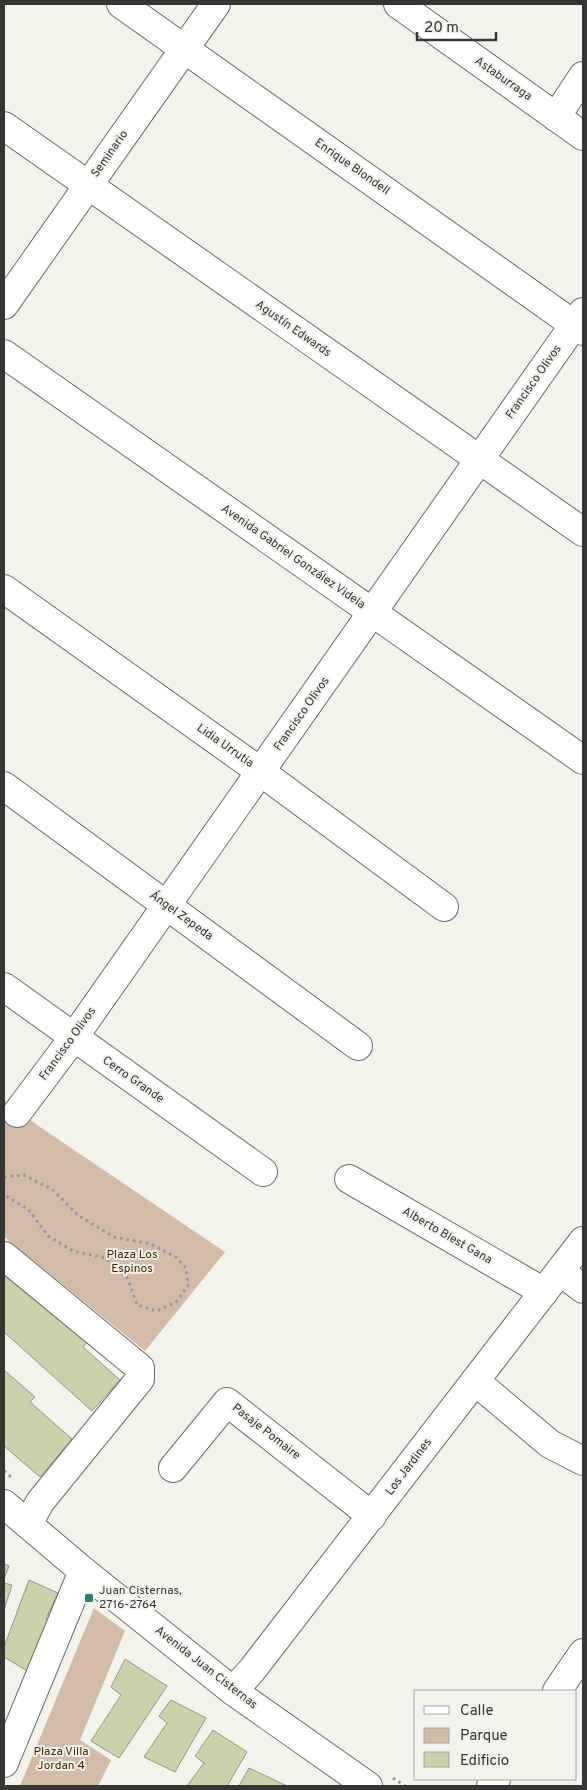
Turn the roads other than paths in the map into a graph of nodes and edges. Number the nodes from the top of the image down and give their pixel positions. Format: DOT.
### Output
graph roads {
  1 [pos="121,4"];
  2 [pos="216,4"];
  3 [pos="398,4"];
  4 [pos="184,49"];
  5 [pos="583,76"];
  6 [pos="556,117"];
  7 [pos="4,126"];
  8 [pos="583,136"];
  9 [pos="88,185"];
  10 [pos="4,305"];
  11 [pos="580,322"];
  12 [pos="4,354"];
  13 [pos="480,459"];
  14 [pos="583,532"];
  15 [pos="4,589"];
  16 [pos="372,613"];
  17 [pos="583,760"];
  18 [pos="261,772"];
  19 [pos="4,786"];
  20 [pos="167,906"];
  21 [pos="444,907"];
  22 [pos="4,987"];
  23 [pos="74,1037"];
  24 [pos="358,1046"];
  25 [pos="16,1113"];
  26 [pos="263,1172"];
  27 [pos="349,1179"];
  28 [pos="583,1241"];
  29 [pos="4,1256"];
  30 [pos="552,1282"];
  31 [pos="583,1289"];
  32 [pos="475,1381"];
  33 [pos="583,1461"];
  34 [pos="172,1468"];
  35 [pos="4,1504"];
  36 [pos="372,1516"];
  37 [pos="28,1524"];
  38 [pos="83,1571"];
  39 [pos="583,1653"];
  40 [pos="558,1690"];
  41 [pos="233,1691"];
  42 [pos="4,1763"];
  43 [pos="368,1786"];
  1 -- 4 [label="street, Enrique Blondell"];
  2 -- 4 [label="street, Seminario"];
  3 -- 6 [label="street, Astaburraga"];
  4 -- 9 [label="street, Seminario"];
  4 -- 11 [label="street, Enrique Blondell"];
  5 -- 6 [label="street"];
  6 -- 8 [label="street, Astaburraga"];
  7 -- 9 [label="street, Agustín Edwards"];
  9 -- 10 [label="street, Seminario"];
  9 -- 13 [label="street, Agustín Edwards"];
  11 -- 13 [label="street, Francisco Olivos"];
  12 -- 16 [label="street, Avenida Gabriel González Videla"];
  13 -- 14 [label="street, Agustín Edwards"];
  13 -- 16 [label="street, Francisco Olivos"];
  15 -- 18 [label="street, Lidia Urrutia"];
  16 -- 17 [label="street, Avenida Gabriel González Videla"];
  16 -- 18 [label="street, Francisco Olivos"];
  18 -- 20 [label="street, Francisco Olivos"];
  18 -- 21 [label="street, Lidia Urrutia"];
  19 -- 20 [label="street, Ángel Zepeda"];
  20 -- 23 [label="street, Francisco Olivos"];
  20 -- 24 [label="street, Ángel Zepeda"];
  22 -- 23 [label="street, Cerro Grande"];
  23 -- 25 [label="street, Francisco Olivos"];
  23 -- 26 [label="street, Cerro Grande"];
  27 -- 30 [label="street, Alberto Blest Gana"];
  28 -- 30 [label="street, Los Jardines"];
  29 -- 37 [label="street"];
  30 -- 31 [label="street, Alberto Blest Gana"];
  30 -- 32 [label="street, Los Jardines"];
  32 -- 33 [label="street"];
  32 -- 36 [label="street, Los Jardines"];
  34 -- 36 [label="street, Pasaje Pomaire"];
  35 -- 37 [label="street, Avenida Juan Cisternas"];
  36 -- 41 [label="street, Los Jardines"];
  37 -- 38 [label="street, Avenida Juan Cisternas"];
  38 -- 41 [label="street, Avenida Juan Cisternas"];
  38 -- 42 [label="street"];
  39 -- 40 [label="street"];
  41 -- 43 [label="street, Avenida Juan Cisternas"];
}
